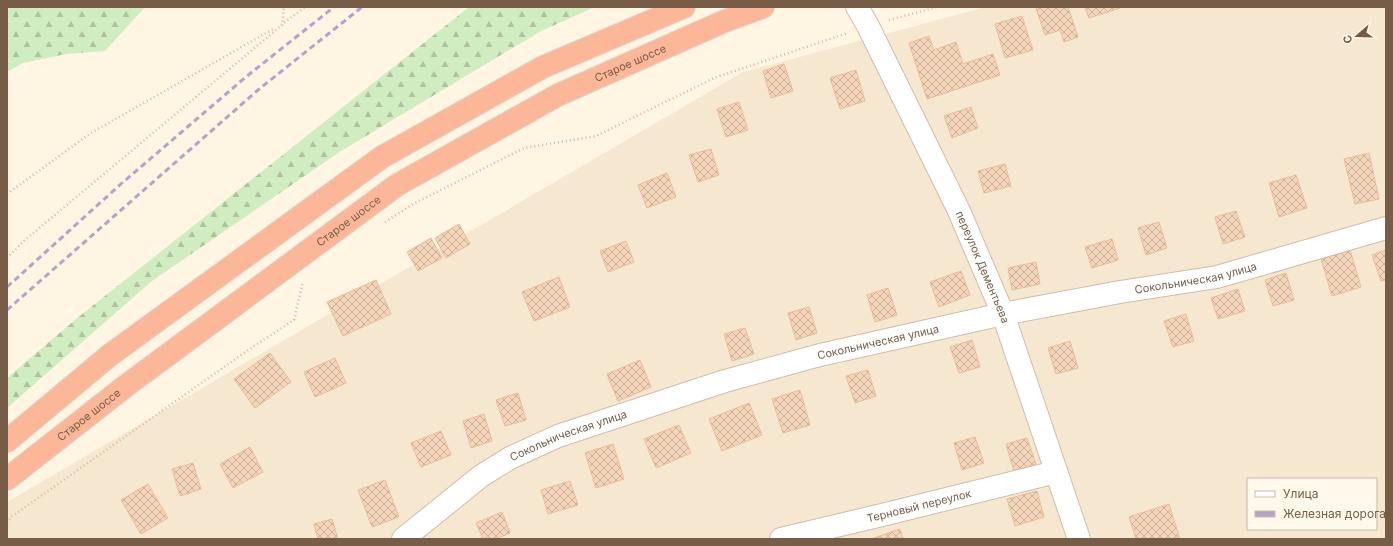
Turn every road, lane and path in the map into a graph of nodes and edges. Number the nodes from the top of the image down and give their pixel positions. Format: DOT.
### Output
graph roads {
  1 [pos="284,7"];
  2 [pos="305,7"];
  3 [pos="684,7"];
  4 [pos="763,7"];
  5 [pos="857,7"];
  6 [pos="937,7"];
  7 [pos="282,25"];
  8 [pos="868,26"];
  9 [pos="7,194"];
  10 [pos="381,225"];
  11 [pos="1386,228"];
  12 [pos="7,258"];
  13 [pos="305,275"];
  14 [pos="1003,314"];
  15 [pos="7,441"];
  16 [pos="1056,472"];
  17 [pos="7,479"];
  18 [pos="7,523"];
  19 [pos="403,539"];
  20 [pos="781,539"];
  21 [pos="1079,539"];
  1 -- 7 [label="path"];
  2 -- 7 [label="path"];
  3 -- 15 [label="highway"];
  4 -- 17 [label="highway, Старое шоссе"];
  5 -- 8 [label="street, переулок Дементьева"];
  6 -- 8 [label="path"];
  7 -- 9 [label="path"];
  7 -- 12 [label="path"];
  8 -- 10 [label="path"];
  8 -- 14 [label="street, переулок Дементьева"];
  11 -- 14 [label="street, Сокольническая улица"];
  13 -- 18 [label="path"];
  14 -- 16 [label="street, переулок Дементьева"];
  14 -- 19 [label="street, Сокольническая улица"];
  16 -- 20 [label="street, Терновый переулок"];
  16 -- 21 [label="street, переулок Дементьева"];
}
